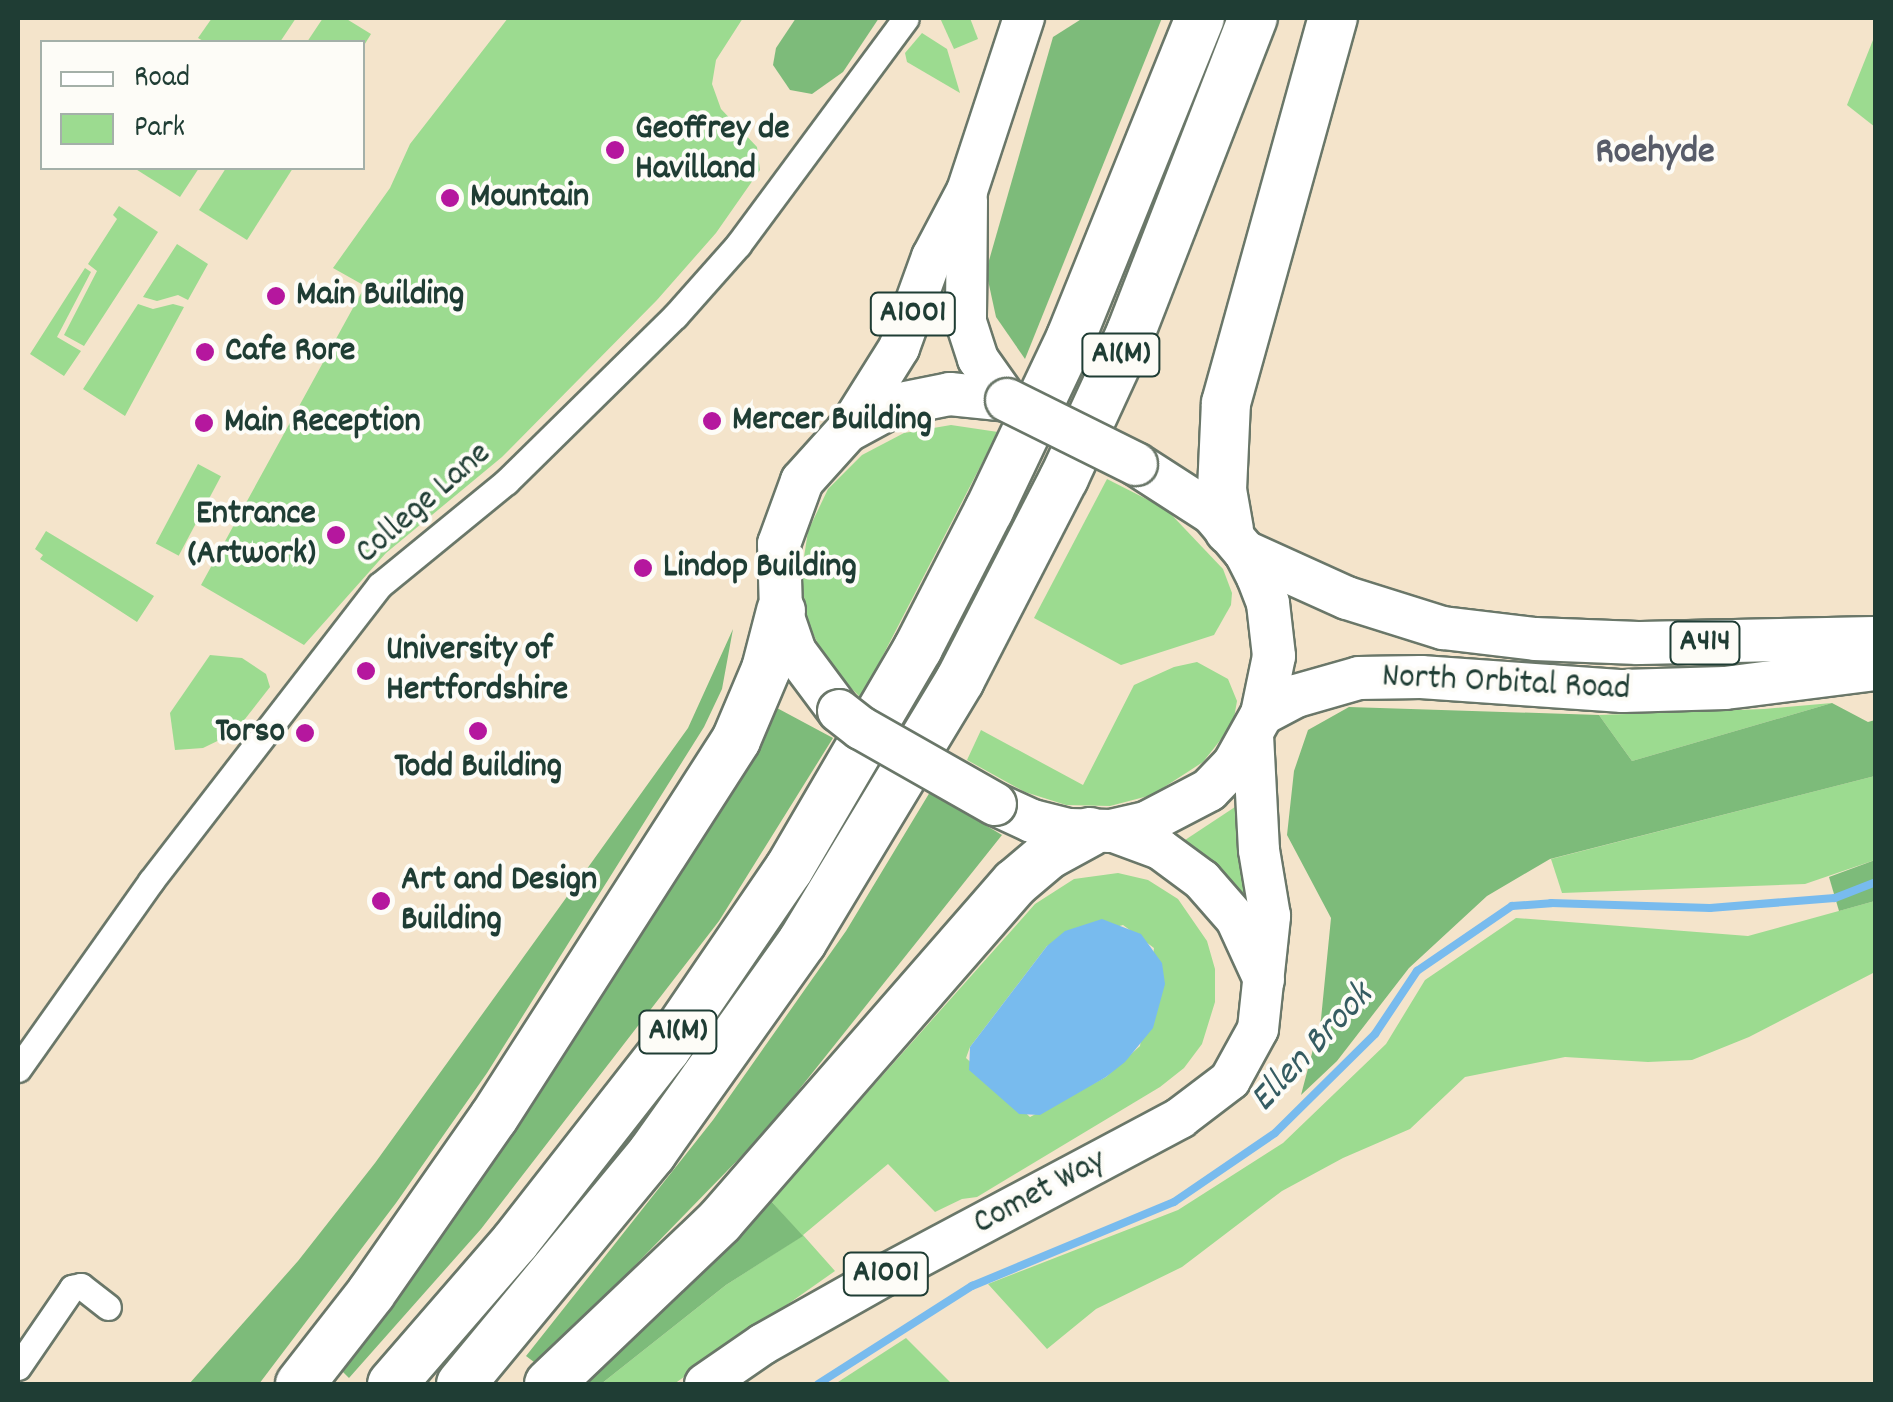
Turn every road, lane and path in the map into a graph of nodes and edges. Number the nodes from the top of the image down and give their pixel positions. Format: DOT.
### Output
graph roads {
  1 [pos="906,18"];
  2 [pos="1024,18"];
  3 [pos="1200,18"];
  4 [pos="1252,18"];
  5 [pos="1332,18"];
  6 [pos="967,191"];
  7 [pos="1007,400"];
  8 [pos="847,431"];
  9 [pos="1237,541"];
  10 [pos="781,610"];
  11 [pos="1876,638"];
  12 [pos="1876,669"];
  13 [pos="1258,724"];
  14 [pos="1101,831"];
  15 [pos="1266,984"];
  16 [pos="18,1069"];
  17 [pos="108,1308"];
  18 [pos="18,1367"];
  19 [pos="300,1384"];
  20 [pos="392,1384"];
  21 [pos="461,1384"];
  22 [pos="549,1384"];
  23 [pos="705,1384"];
  1 -- 16 [label="street, College Lane"];
  2 -- 6 [label="main road, A1001"];
  3 -- 20 [label="highway, A1(M)"];
  4 -- 21 [label="highway, A1(M)"];
  5 -- 9 [label="highway"];
  6 -- 7 [label="main road, A1001"];
  6 -- 8 [label="main road, A1001"];
  7 -- 8 [label="highway"];
  7 -- 9 [label="highway, bridge"];
  8 -- 10 [label="highway"];
  9 -- 11 [label="highway, North Orbital Road / A414"];
  9 -- 13 [label="highway"];
  10 -- 14 [label="highway, bridge"];
  10 -- 19 [label="highway"];
  12 -- 13 [label="highway, North Orbital Road / A414"];
  13 -- 14 [label="highway"];
  13 -- 15 [label="main road, Comet Way / A1001"];
  14 -- 15 [label="main road"];
  14 -- 22 [label="highway"];
  15 -- 23 [label="main road, Comet Way / A1001"];
  17 -- 18 [label="street"];
}
